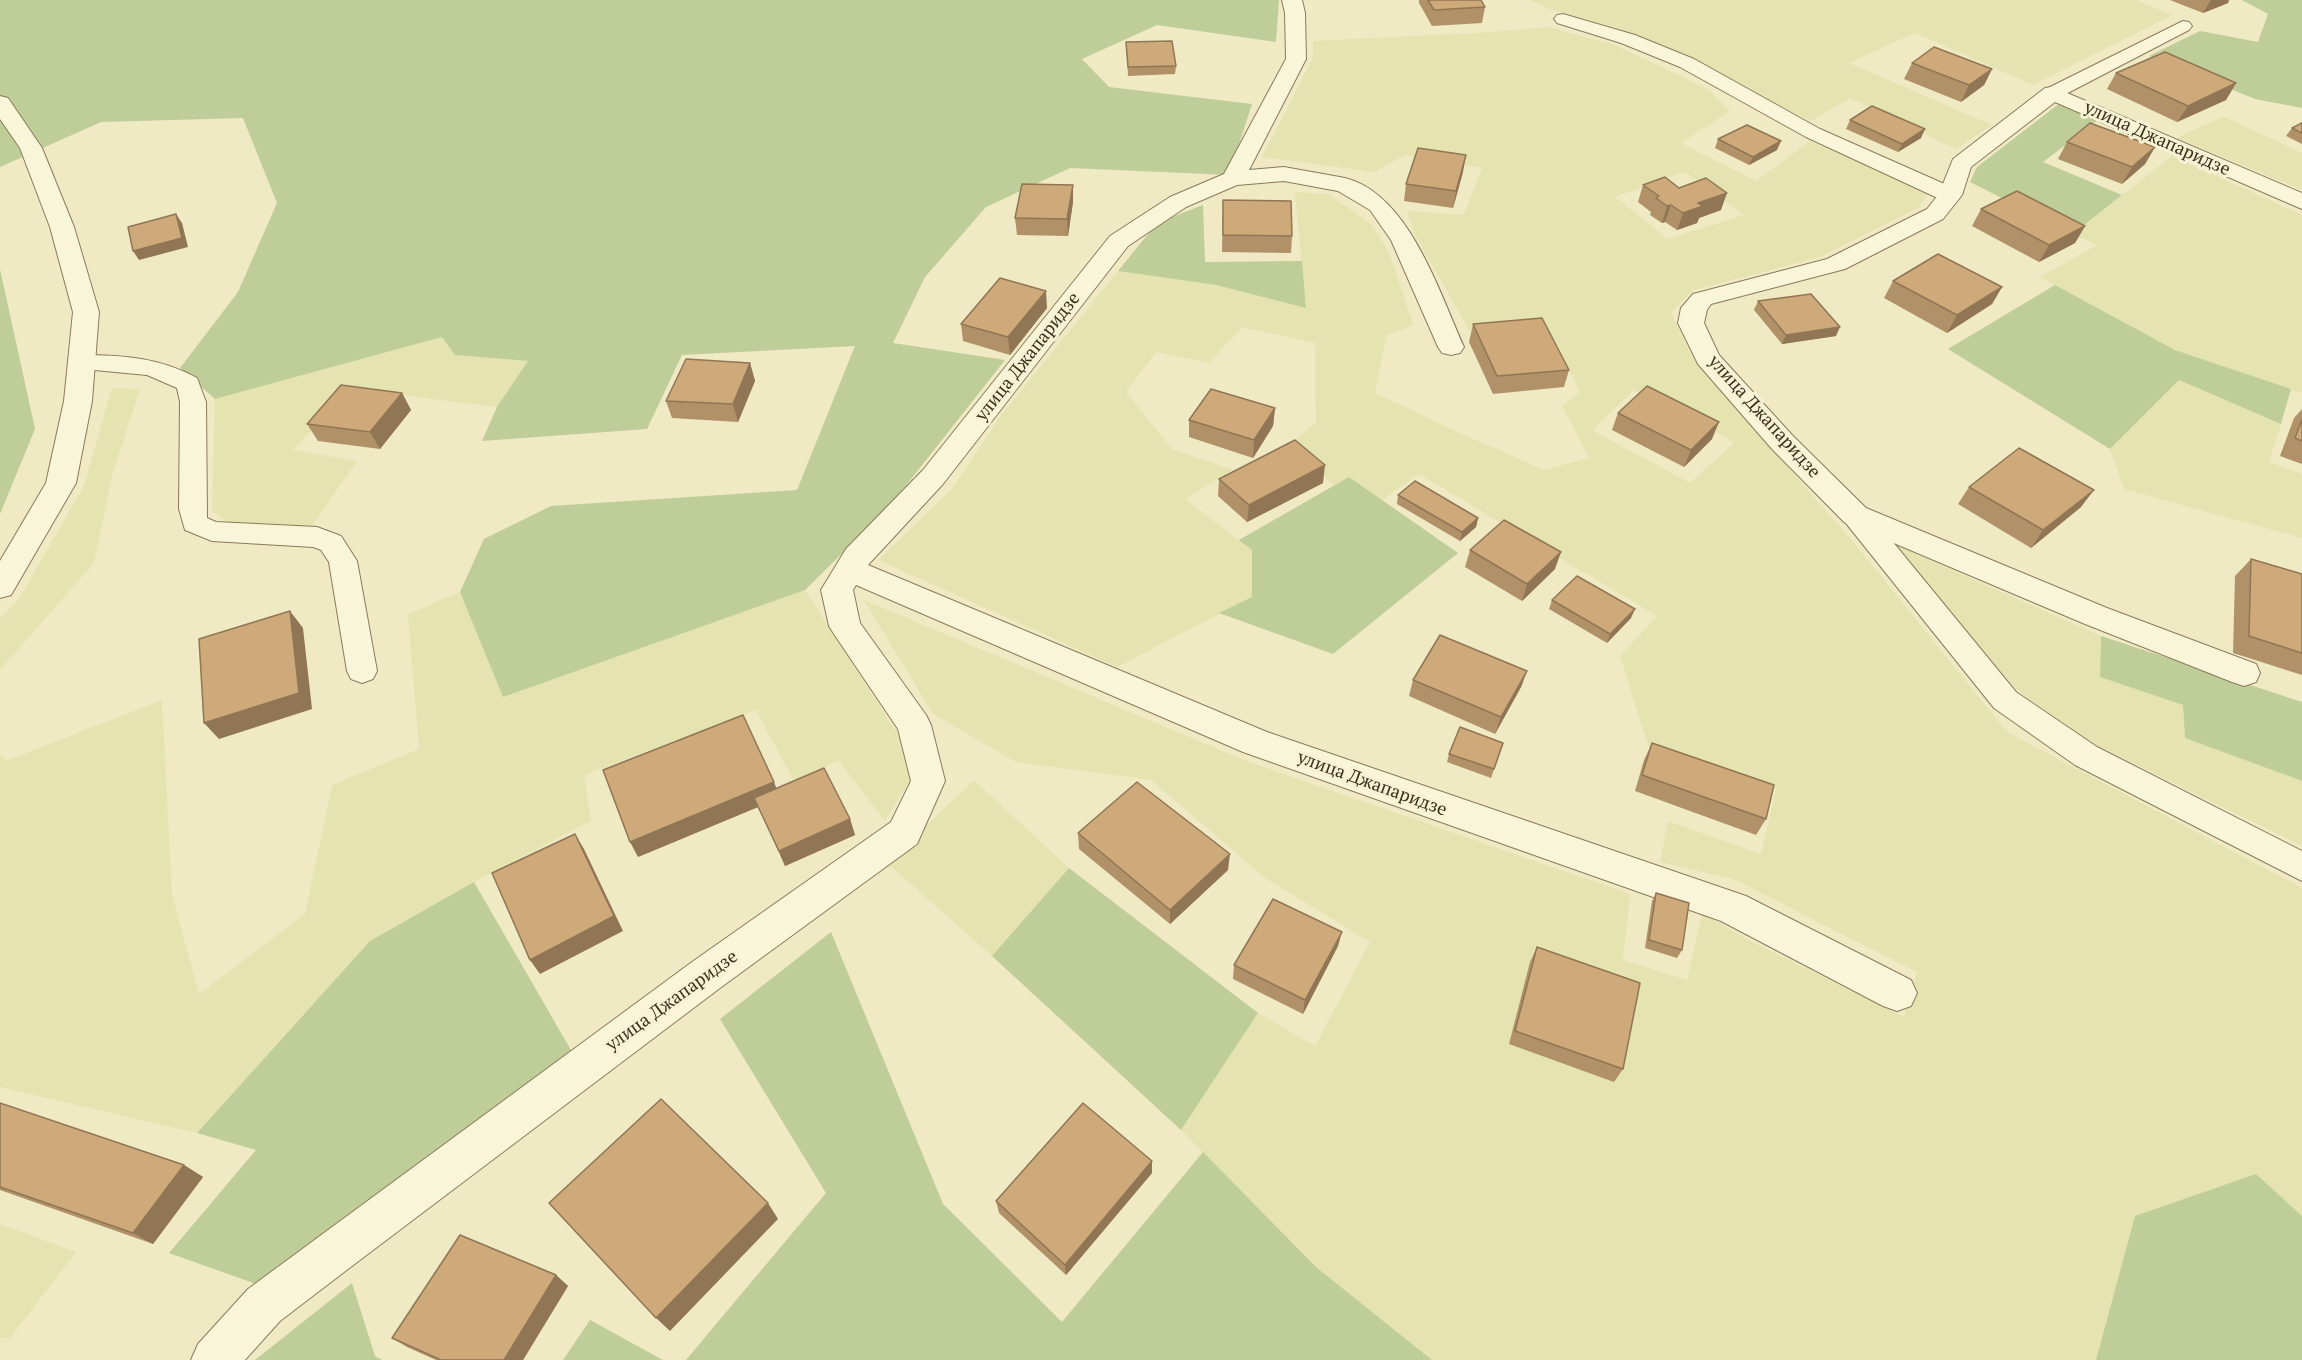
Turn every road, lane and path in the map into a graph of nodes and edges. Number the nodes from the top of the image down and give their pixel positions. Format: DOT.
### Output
graph roads {
  1 [pos="1292,0"];
  2 [pos="1563,19"];
  3 [pos="2183,26"];
  4 [pos="2053,93"];
  5 [pos="0,103"];
  6 [pos="1233,178"];
  7 [pos="1950,195"];
  8 [pos="2302,202"];
  9 [pos="1451,347"];
  10 [pos="81,363"];
  11 [pos="1855,515"];
  12 [pos="849,569"];
  13 [pos="0,587"];
  14 [pos="362,671"];
  15 [pos="2244,672"];
  16 [pos="2302,867"];
  17 [pos="1897,993"];
  18 [pos="214,1360"];
  1 -- 6 [label="street"];
  2 -- 7 [label="lane"];
  3 -- 4 [label="lane"];
  4 -- 7 [label="street, улица Джапаридзе"];
  4 -- 8 [label="street, улица Джапаридзе"];
  5 -- 10 [label="street"];
  6 -- 9 [label="street, улица Джапаридзе"];
  6 -- 12 [label="street, улица Джапаридзе"];
  7 -- 11 [label="street, улица Джапаридзе"];
  10 -- 13 [label="street"];
  10 -- 14 [label="lane"];
  11 -- 15 [label="street, улица Джапаридзе"];
  11 -- 16 [label="lane"];
  12 -- 17 [label="street, улица Джапаридзе"];
  12 -- 18 [label="street, улица Джапаридзе"];
}
